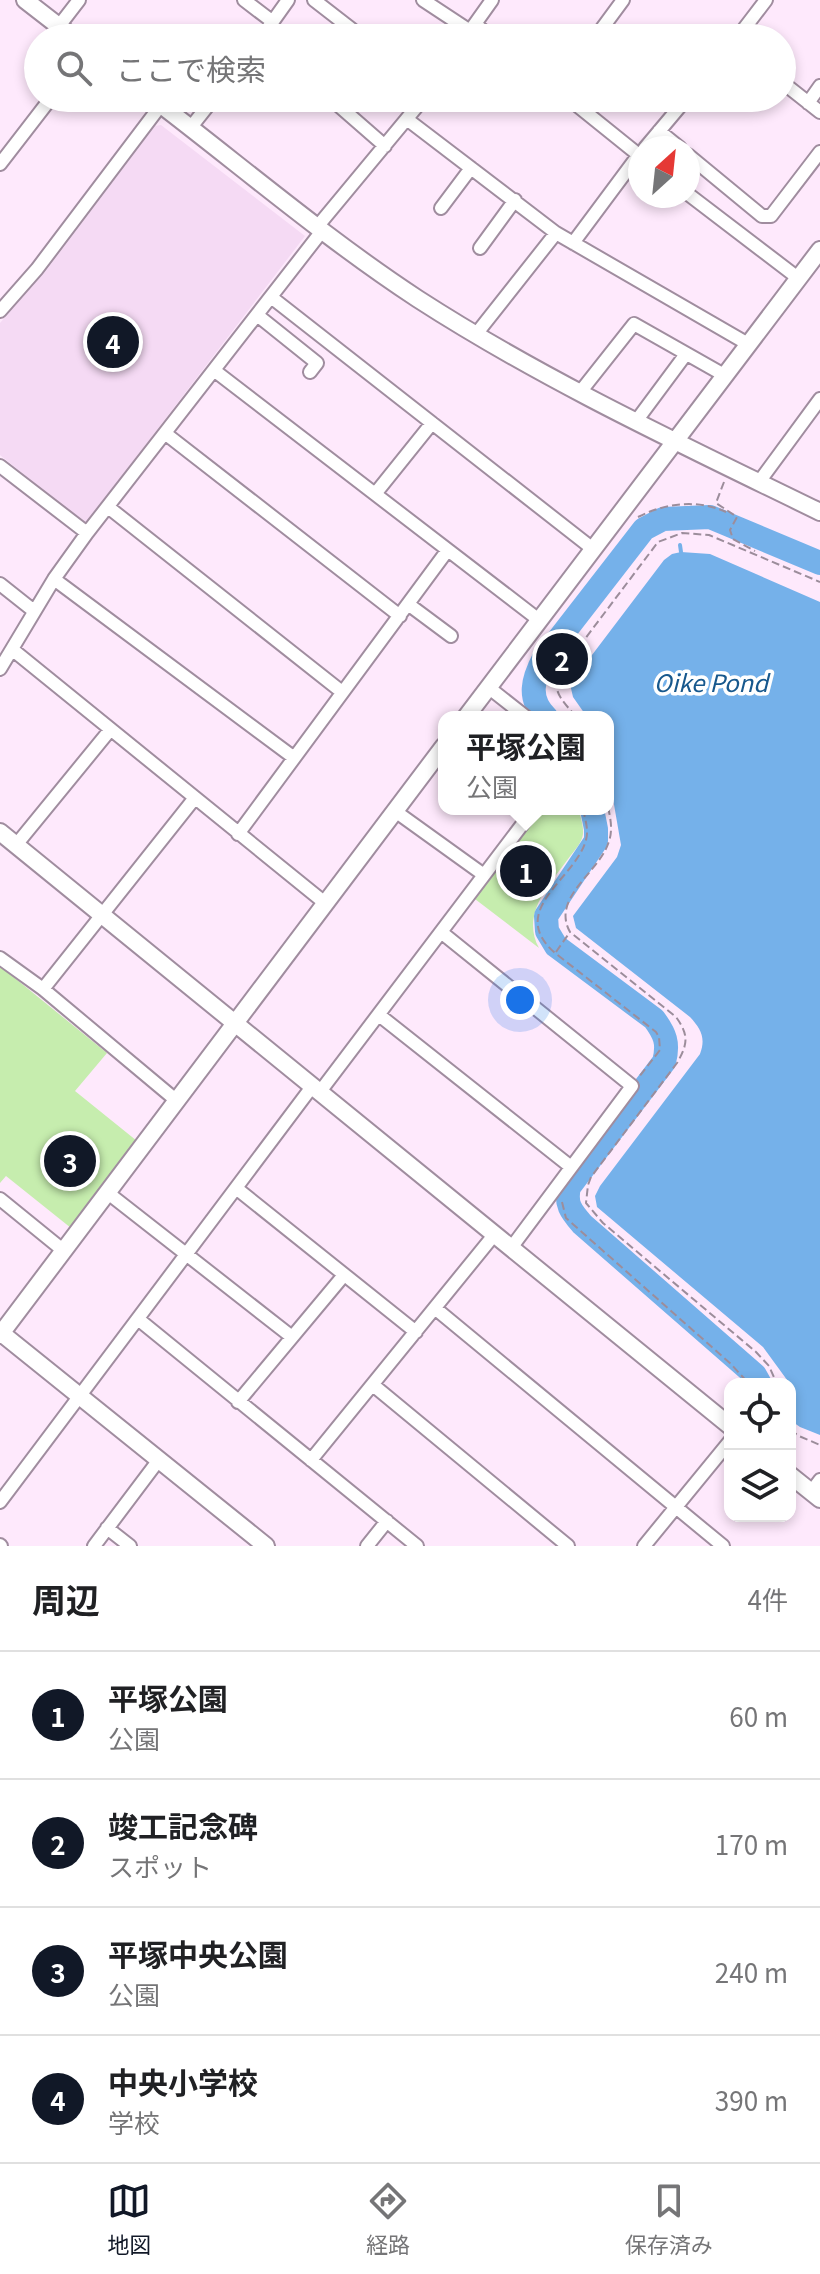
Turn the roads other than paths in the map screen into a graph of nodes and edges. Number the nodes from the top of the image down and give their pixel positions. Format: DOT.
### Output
graph roads {
  1 [pos="25,0"];
  2 [pos="79,0"];
  3 [pos="244,0"];
  4 [pos="288,0"];
  5 [pos="314,0"];
  6 [pos="423,0"];
  7 [pos="492,0"];
  8 [pos="623,0"];
  9 [pos="766,0"];
  10 [pos="273,22"];
  11 [pos="56,24"];
  12 [pos="61,24"];
  13 [pos="345,24"];
  14 [pos="459,24"];
  15 [pos="475,24"];
  16 [pos="608,24"];
  17 [pos="748,24"];
  18 [pos="820,86"];
  19 [pos="796,93"];
  20 [pos="808,103"];
  21 [pos="40,112"];
  22 [pos="150,112"];
  23 [pos="171,112"];
  24 [pos="203,112"];
  25 [pos="346,112"];
  26 [pos="414,112"];
  27 [pos="587,112"];
  28 [pos="675,112"];
  29 [pos="820,112"];
  30 [pos="408,120"];
  31 [pos="191,127"];
  32 [pos="659,131"];
  33 [pos="655,136"];
  34 [pos="665,136"];
  35 [pos="628,143"];
  36 [pos="385,146"];
  37 [pos="820,152"];
  38 [pos="0,164"];
  39 [pos="700,165"];
  40 [pos="471,168"];
  41 [pos="628,170"];
  42 [pos="515,200"];
  43 [pos="700,203"];
  44 [pos="441,208"];
  45 [pos="320,229"];
  46 [pos="556,233"];
  47 [pos="573,243"];
  48 [pos="480,248"];
  49 [pos="820,250"];
  50 [pos="798,278"];
  51 [pos="271,297"];
  52 [pos="0,311"];
  53 [pos="257,315"];
  54 [pos="477,333"];
  55 [pos="748,344"];
  56 [pos="686,354"];
  57 [pos="215,371"];
  58 [pos="310,372"];
  59 [pos="724,375"];
  60 [pos="581,391"];
  61 [pos="820,399"];
  62 [pos="637,420"];
  63 [pos="432,423"];
  64 [pos="166,434"];
  65 [pos="674,441"];
  66 [pos="0,466"];
  67 [pos="759,482"];
  68 [pos="375,494"];
  69 [pos="108,507"];
  70 [pos="820,512"];
  71 [pos="87,533"];
  72 [pos="593,549"];
  73 [pos="447,551"];
  74 [pos="54,579"];
  75 [pos="0,584"];
  76 [pos="408,604"];
  77 [pos="34,611"];
  78 [pos="400,616"];
  79 [pos="539,620"];
  80 [pos="451,636"];
  81 [pos="13,650"];
  82 [pos="0,669"];
  83 [pos="488,687"];
  84 [pos="342,692"];
  85 [pos="470,711"];
  86 [pos="518,711"];
  87 [pos="110,730"];
  88 [pos="438,754"];
  89 [pos="293,757"];
  90 [pos="194,799"];
  91 [pos="395,811"];
  92 [pos="529,815"];
  93 [pos="0,832"];
  94 [pos="238,834"];
  95 [pos="16,845"];
  96 [pos="484,875"];
  97 [pos="325,903"];
  98 [pos="102,917"];
  99 [pos="441,932"];
  100 [pos="0,958"];
  101 [pos="43,989"];
  102 [pos="379,1015"];
  103 [pos="234,1025"];
  104 [pos="315,1091"];
  105 [pos="177,1101"];
  106 [pos="571,1167"];
  107 [pos="236,1188"];
  108 [pos="108,1193"];
  109 [pos="0,1199"];
  110 [pos="494,1235"];
  111 [pos="511,1248"];
  112 [pos="64,1251"];
  113 [pos="186,1256"];
  114 [pos="344,1275"];
  115 [pos="436,1309"];
  116 [pos="138,1319"];
  117 [pos="416,1332"];
  118 [pos="1,1334"];
  119 [pos="292,1337"];
  120 [pos="373,1385"];
  121 [pos="80,1396"];
  122 [pos="238,1402"];
  123 [pos="724,1421"];
  124 [pos="724,1448"];
  125 [pos="311,1460"];
  126 [pos="158,1461"];
  127 [pos="796,1478"];
  128 [pos="817,1490"];
  129 [pos="0,1502"];
  130 [pos="675,1508"];
  131 [pos="387,1521"];
  132 [pos="107,1528"];
  133 [pos="94,1546"];
  134 [pos="130,1546"];
  135 [pos="266,1546"];
  136 [pos="367,1546"];
  137 [pos="417,1546"];
  138 [pos="568,1546"];
  139 [pos="644,1546"];
  140 [pos="723,1546"];
  1 -- 11 [label="street"];
  2 -- 12 [label="street"];
  3 -- 10 [label="street"];
  4 -- 10 [label="street"];
  5 -- 13 [label="street"];
  6 -- 14 [label="street"];
  7 -- 15 [label="street"];
  8 -- 16 [label="street"];
  9 -- 17 [label="street"];
  18 -- 20 [label="street"];
  19 -- 20 [label="street"];
  20 -- 29 [label="street"];
  21 -- 38 [label="street"];
  22 -- 52 [label="street"];
  23 -- 31 [label="street"];
  24 -- 31 [label="street"];
  25 -- 36 [label="street"];
  26 -- 30 [label="street"];
  27 -- 35 [label="street"];
  28 -- 32 [label="street"];
  30 -- 36 [label="street"];
  30 -- 40 [label="street"];
  31 -- 45 [label="street"];
  32 -- 33 [label="street"];
  32 -- 34 [label="street"];
  36 -- 45 [label="street"];
  37 -- 39 [label="street"];
  40 -- 42 [label="street"];
  40 -- 44 [label="street"];
  41 -- 47 [label="street"];
  42 -- 46 [label="street"];
  42 -- 48 [label="street"];
  43 -- 50 [label="street"];
  45 -- 51 [label="street"];
  45 -- 54 [label="street"];
  46 -- 47 [label="street"];
  46 -- 54 [label="street"];
  47 -- 55 [label="street"];
  49 -- 50 [label="street"];
  50 -- 55 [label="street"];
  51 -- 53 [label="street"];
  51 -- 63 [label="street"];
  53 -- 57 [label="street"];
  53 -- 58 [label="street"];
  54 -- 60 [label="street"];
  55 -- 59 [label="street"];
  56 -- 59 [label="street"];
  56 -- 60 [label="street"];
  56 -- 62 [label="street"];
  57 -- 64 [label="street"];
  57 -- 68 [label="street"];
  59 -- 65 [label="street"];
  60 -- 62 [label="street"];
  61 -- 67 [label="street"];
  62 -- 65 [label="street"];
  63 -- 68 [label="street"];
  63 -- 72 [label="street"];
  64 -- 69 [label="street"];
  64 -- 78 [label="street"];
  65 -- 67 [label="street"];
  65 -- 72 [label="street"];
  66 -- 71 [label="street"];
  67 -- 70 [label="street"];
  68 -- 73 [label="street"];
  69 -- 71 [label="street"];
  69 -- 84 [label="street"];
  71 -- 74 [label="street"];
  72 -- 79 [label="street"];
  73 -- 76 [label="street"];
  73 -- 79 [label="street"];
  74 -- 77 [label="street"];
  74 -- 89 [label="street"];
  75 -- 77 [label="street"];
  76 -- 78 [label="street"];
  76 -- 80 [label="street"];
  77 -- 81 [label="street"];
  78 -- 84 [label="street"];
  79 -- 83 [label="street"];
  81 -- 82 [label="street"];
  81 -- 87 [label="street"];
  83 -- 85 [label="street"];
  83 -- 86 [label="street"];
  84 -- 89 [label="street"];
  87 -- 90 [label="street"];
  87 -- 95 [label="street"];
  88 -- 91 [label="street"];
  89 -- 94 [label="street"];
  90 -- 94 [label="street"];
  90 -- 98 [label="street"];
  91 -- 96 [label="street"];
  91 -- 97 [label="street"];
  92 -- 96 [label="street"];
  93 -- 95 [label="street"];
  94 -- 97 [label="street"];
  95 -- 98 [label="street"];
  96 -- 99 [label="street"];
  97 -- 103 [label="street"];
  98 -- 101 [label="street"];
  98 -- 103 [label="street"];
  99 -- 102 [label="street"];
  99 -- 106 [label="street"];
  100 -- 101 [label="street"];
  101 -- 105 [label="street"];
  102 -- 104 [label="street"];
  102 -- 106 [label="street"];
  103 -- 104 [label="street"];
  103 -- 105 [label="street"];
  104 -- 107 [label="street"];
  104 -- 110 [label="street"];
  105 -- 108 [label="street"];
  106 -- 111 [label="street"];
  107 -- 113 [label="street"];
  107 -- 114 [label="street"];
  108 -- 112 [label="street"];
  108 -- 113 [label="street"];
  109 -- 112 [label="street"];
  110 -- 111 [label="street"];
  110 -- 115 [label="street"];
  111 -- 123 [label="street"];
  112 -- 118 [label="street"];
  113 -- 116 [label="street"];
  113 -- 119 [label="street"];
  114 -- 117 [label="street"];
  114 -- 119 [label="street"];
  115 -- 117 [label="street"];
  115 -- 130 [label="street"];
  116 -- 121 [label="street"];
  116 -- 122 [label="street"];
  117 -- 120 [label="street"];
  118 -- 121 [label="street"];
  119 -- 122 [label="street"];
  120 -- 125 [label="street"];
  120 -- 138 [label="street"];
  121 -- 126 [label="street"];
  121 -- 129 [label="street"];
  122 -- 125 [label="street"];
  124 -- 130 [label="street"];
  125 -- 131 [label="street"];
  126 -- 132 [label="street"];
  126 -- 135 [label="street"];
  127 -- 128 [label="street"];
  130 -- 139 [label="street"];
  130 -- 140 [label="street"];
  131 -- 136 [label="street"];
  131 -- 137 [label="street"];
  132 -- 133 [label="street"];
  132 -- 134 [label="street"];
}
